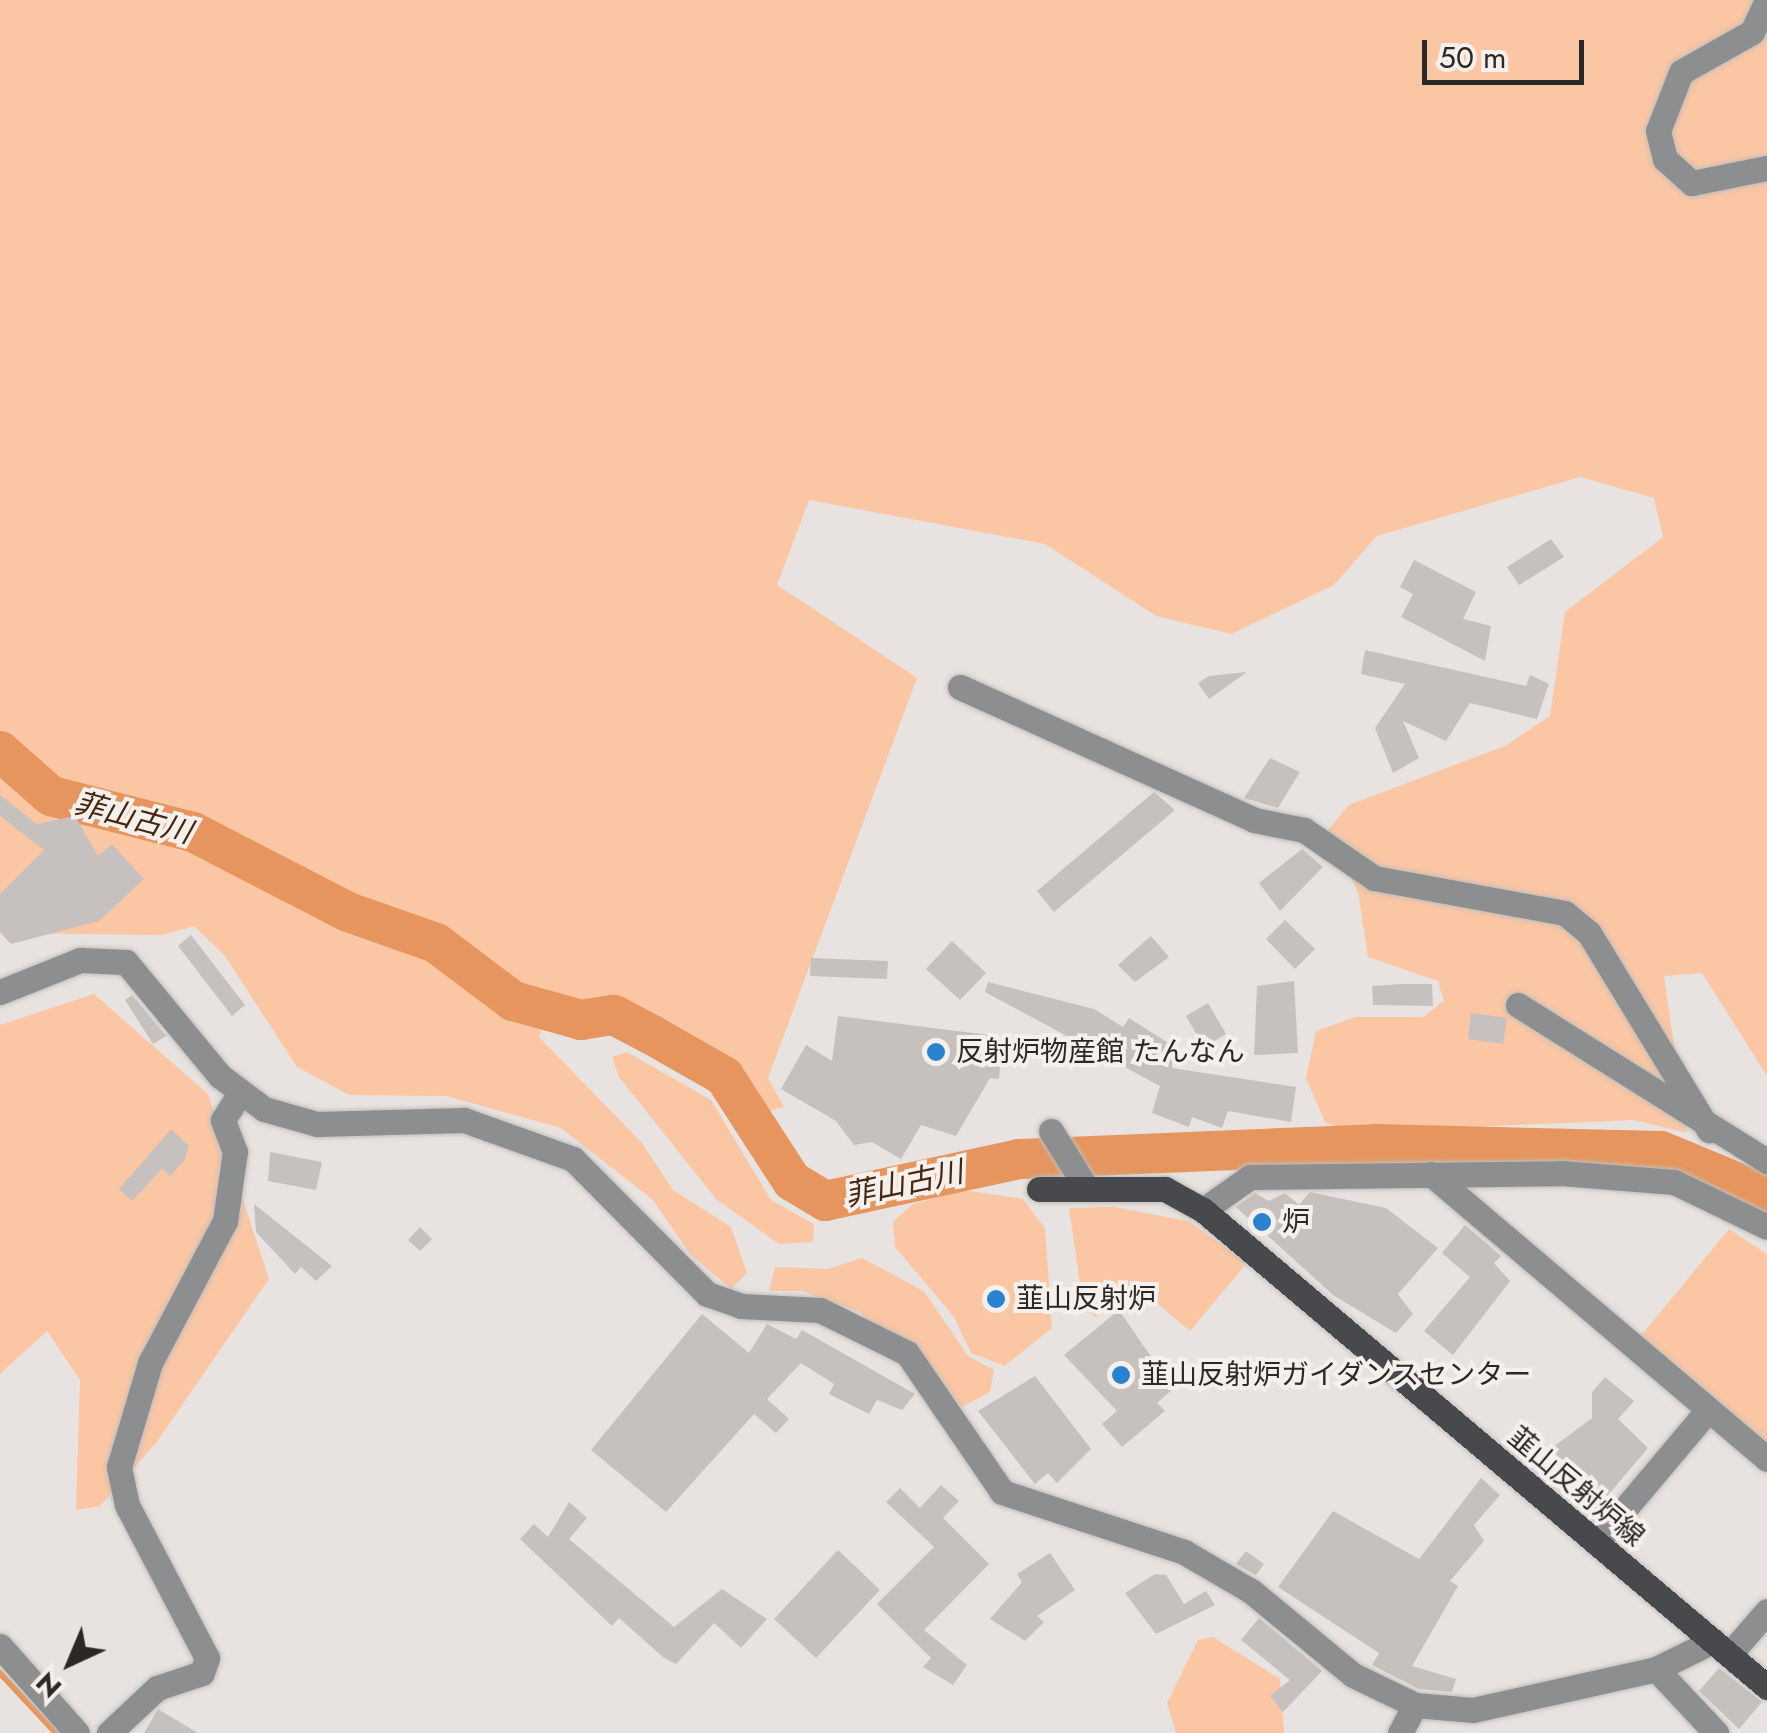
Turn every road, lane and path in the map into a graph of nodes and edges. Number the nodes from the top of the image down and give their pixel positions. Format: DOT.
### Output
graph roads {
  1 [pos="1766,0"];
  2 [pos="1767,168"];
  3 [pos="960,687"];
  4 [pos="0,992"];
  5 [pos="1518,1005"];
  6 [pos="239,1094"];
  7 [pos="1709,1130"];
  8 [pos="1051,1131"];
  9 [pos="1767,1160"];
  10 [pos="1430,1174"];
  11 [pos="1079,1176"];
  12 [pos="1038,1188"];
  13 [pos="1203,1210"];
  14 [pos="1767,1227"];
  15 [pos="1708,1410"];
  16 [pos="1767,1459"];
  17 [pos="1596,1542"];
  18 [pos="1767,1611"];
  19 [pos="0,1646"];
  20 [pos="1721,1648"];
  21 [pos="1656,1669"];
  22 [pos="1767,1687"];
  23 [pos="1415,1705"];
  24 [pos="77,1733"];
  25 [pos="109,1733"];
  26 [pos="1400,1733"];
  27 [pos="1716,1733"];
  1 -- 2 [label="street"];
  3 -- 7 [label="street"];
  4 -- 6 [label="street"];
  5 -- 7 [label="street"];
  6 -- 23 [label="street"];
  6 -- 25 [label="street"];
  7 -- 9 [label="street"];
  8 -- 11 [label="street"];
  10 -- 13 [label="street"];
  10 -- 14 [label="street"];
  10 -- 15 [label="street"];
  11 -- 12 [label="main road, 韮山反射炉線"];
  11 -- 13 [label="main road, 韮山反射炉線"];
  13 -- 17 [label="main road, 韮山反射炉線"];
  15 -- 16 [label="street"];
  15 -- 17 [label="street"];
  17 -- 20 [label="main road, 韮山反射炉線"];
  18 -- 20 [label="street"];
  19 -- 24 [label="street"];
  20 -- 21 [label="street"];
  20 -- 22 [label="main road, 韮山反射炉線"];
  21 -- 23 [label="street"];
  21 -- 27 [label="street"];
  23 -- 26 [label="street"];
}
